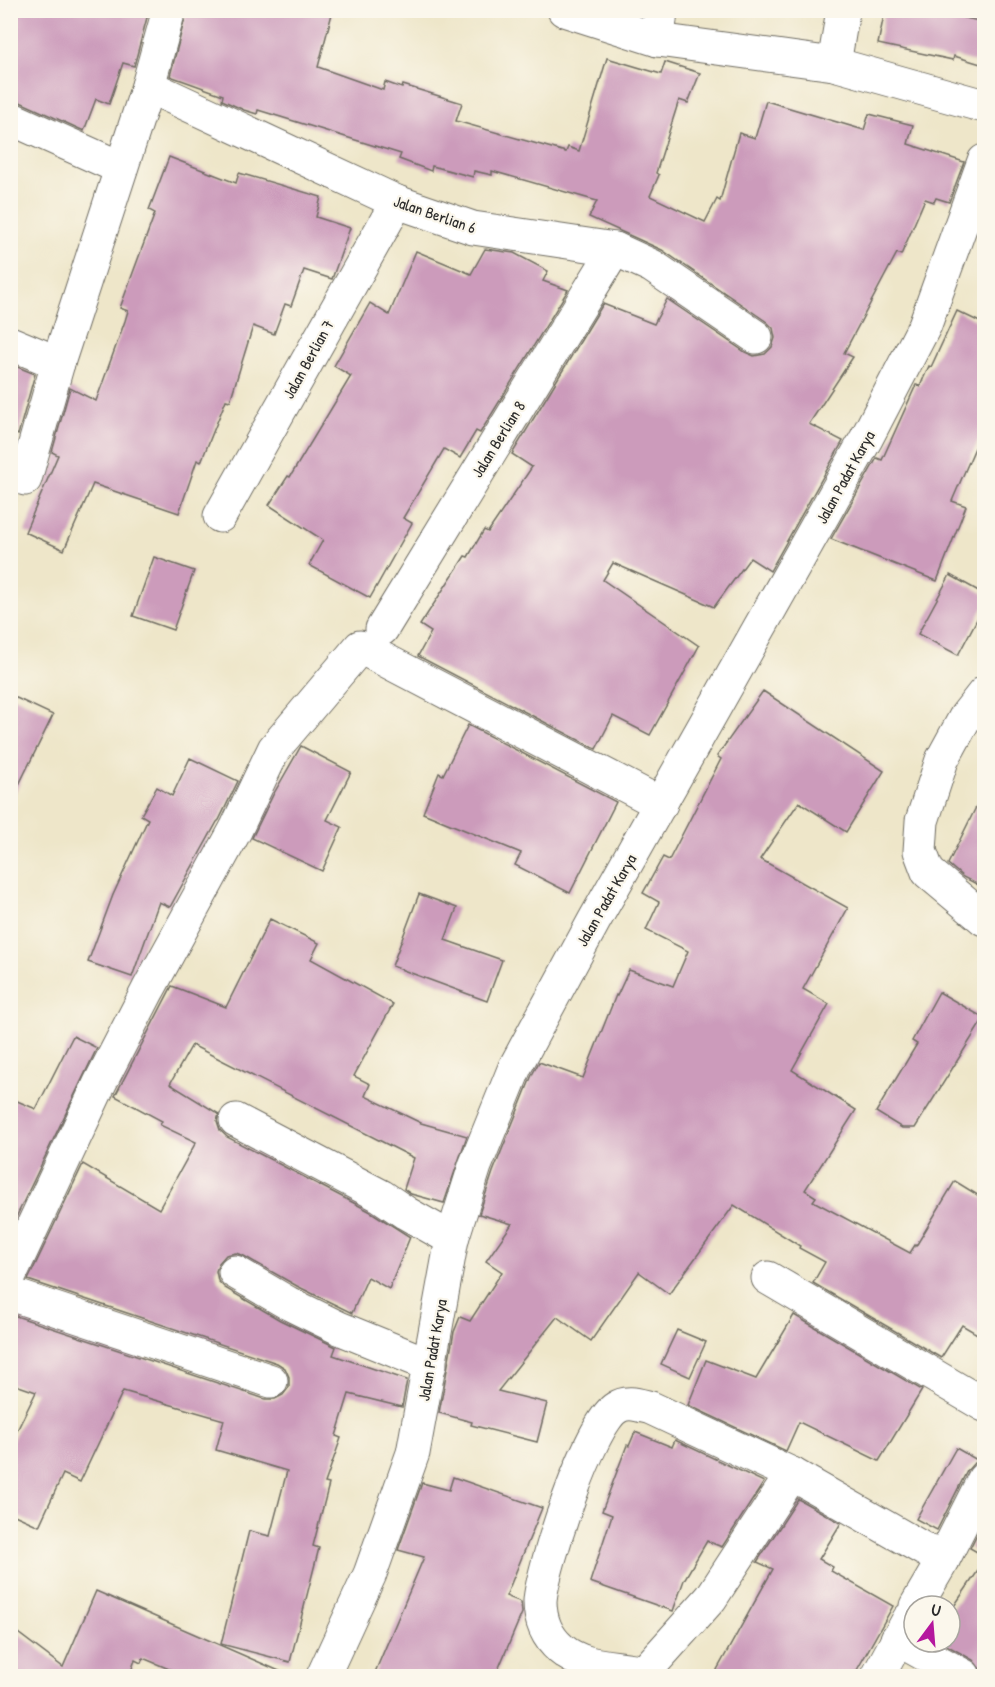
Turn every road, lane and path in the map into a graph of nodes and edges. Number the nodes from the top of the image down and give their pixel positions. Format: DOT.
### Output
graph roads {
  1 [pos="169,10"];
  2 [pos="564,10"];
  3 [pos="843,10"];
  4 [pos="660,25"];
  5 [pos="834,64"];
  6 [pos="148,86"];
  7 [pos="984,106"];
  8 [pos="10,118"];
  9 [pos="984,161"];
  10 [pos="121,168"];
  11 [pos="396,202"];
  12 [pos="615,249"];
  13 [pos="756,337"];
  14 [pos="10,343"];
  15 [pos="58,363"];
  16 [pos="25,479"];
  17 [pos="220,516"];
  18 [pos="382,629"];
  19 [pos="984,693"];
  20 [pos="661,804"];
  21 [pos="984,919"];
  22 [pos="236,1120"];
  23 [pos="452,1239"];
  24 [pos="235,1272"];
  25 [pos="10,1275"];
  26 [pos="768,1278"];
  27 [pos="10,1294"];
  28 [pos="430,1365"];
  29 [pos="271,1381"];
  30 [pos="984,1405"];
  31 [pos="792,1474"];
  32 [pos="984,1479"];
  33 [pos="943,1560"];
  34 [pos="923,1594"];
  35 [pos="902,1630"];
  36 [pos="897,1639"];
  37 [pos="642,1674"];
  38 [pos="322,1677"];
  39 [pos="878,1677"];
  40 [pos="964,1677"];
  1 -- 6 [label="street"];
  2 -- 4 [label="street"];
  3 -- 5 [label="street"];
  4 -- 5 [label="street"];
  5 -- 7 [label="street"];
  6 -- 10 [label="street"];
  6 -- 11 [label="street, Jalan Berlian 6"];
  8 -- 10 [label="street"];
  9 -- 20 [label="street, Jalan Padat Karya"];
  10 -- 15 [label="street"];
  11 -- 12 [label="street, Jalan Berlian 6"];
  11 -- 17 [label="street, Jalan Berlian 7"];
  12 -- 13 [label="street, Jalan Berlian 6"];
  12 -- 18 [label="street, Jalan Berlian 8"];
  14 -- 15 [label="street"];
  15 -- 16 [label="street"];
  19 -- 21 [label="street"];
  20 -- 23 [label="street, Jalan Padat Karya"];
  20 -- 25 [label="street"];
  22 -- 23 [label="street"];
  23 -- 28 [label="street, Jalan Padat Karya"];
  24 -- 28 [label="street"];
  26 -- 30 [label="street"];
  27 -- 29 [label="street"];
  28 -- 38 [label="street, Jalan Padat Karya"];
  31 -- 33 [label="street"];
  31 -- 37 [label="street"];
  31 -- 37 [label="street"];
  32 -- 33 [label="street"];
  33 -- 34 [label="street"];
  35 -- 36 [label="street"];
  36 -- 39 [label="street"];
  36 -- 40 [label="street"];
}
